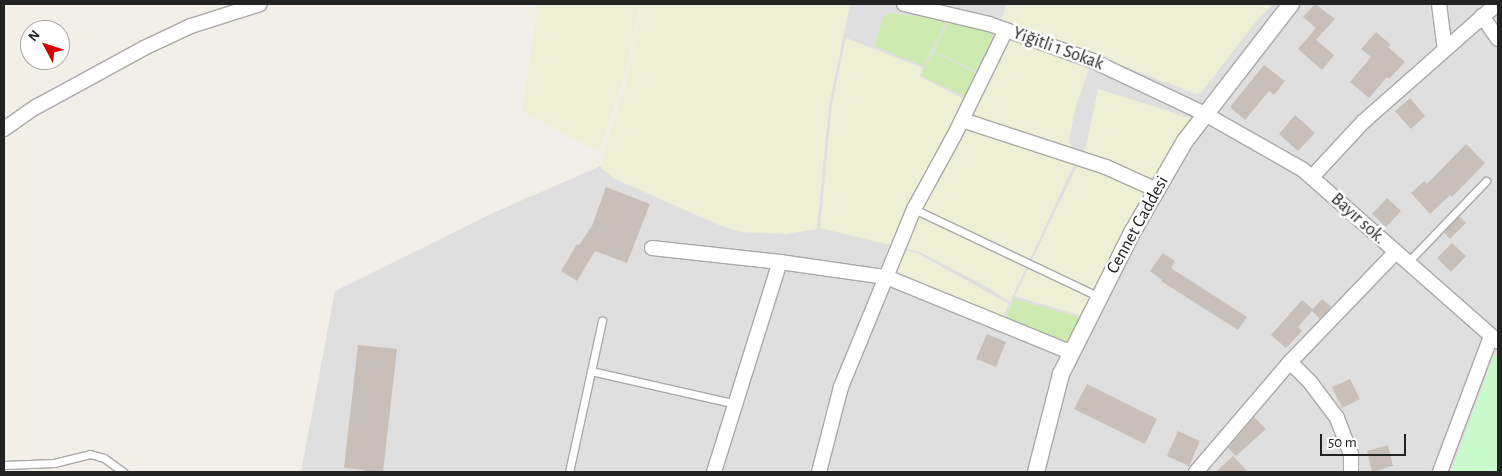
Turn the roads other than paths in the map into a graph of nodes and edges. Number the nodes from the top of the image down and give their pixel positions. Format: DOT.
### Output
graph roads {
  1 [pos="260,4"];
  2 [pos="904,4"];
  3 [pos="1291,4"];
  4 [pos="1439,4"];
  5 [pos="1496,4"];
  6 [pos="1482,16"];
  7 [pos="1006,30"];
  8 [pos="1498,40"];
  9 [pos="1445,50"];
  10 [pos="1205,114"];
  11 [pos="962,120"];
  12 [pos="4,129"];
  13 [pos="1312,177"];
  14 [pos="1486,181"];
  15 [pos="1156,190"];
  16 [pos="914,209"];
  17 [pos="652,248"];
  18 [pos="1395,253"];
  19 [pos="780,262"];
  20 [pos="1407,263"];
  21 [pos="886,277"];
  22 [pos="1099,297"];
  23 [pos="602,321"];
  24 [pos="1495,339"];
  25 [pos="1070,352"];
  26 [pos="1290,362"];
  27 [pos="591,370"];
  28 [pos="736,404"];
  29 [pos="4,465"];
  30 [pos="1200,471"];
  31 [pos="123,472"];
  32 [pos="569,472"];
  33 [pos="714,472"];
  34 [pos="819,472"];
  35 [pos="1036,472"];
  36 [pos="1351,472"];
  37 [pos="1440,472"];
  1 -- 12 [label="street"];
  2 -- 7 [label="street, Yiğitli 1 Sokak"];
  3 -- 10 [label="street, Cennet Caddesi"];
  4 -- 9 [label="street"];
  5 -- 6 [label="street"];
  6 -- 8 [label="street"];
  6 -- 9 [label="street"];
  7 -- 10 [label="street, Yiğitli 1 Sokak"];
  7 -- 11 [label="street"];
  9 -- 13 [label="street"];
  10 -- 13 [label="street, Bayır sok."];
  10 -- 15 [label="street, Cennet Caddesi"];
  11 -- 15 [label="street"];
  11 -- 16 [label="street"];
  13 -- 18 [label="street, Bayır sok."];
  14 -- 20 [label="lane"];
  15 -- 22 [label="street, Cennet Caddesi"];
  16 -- 21 [label="street"];
  16 -- 22 [label="lane"];
  17 -- 19 [label="street"];
  18 -- 20 [label="street, Bayır sok."];
  18 -- 26 [label="street"];
  19 -- 21 [label="street"];
  19 -- 28 [label="street"];
  20 -- 24 [label="street, Bayır sok."];
  21 -- 25 [label="street"];
  21 -- 34 [label="street"];
  22 -- 25 [label="street, Cennet Caddesi"];
  23 -- 27 [label="lane"];
  24 -- 37 [label="street"];
  25 -- 35 [label="street, Cennet Caddesi"];
  26 -- 30 [label="street"];
  26 -- 36 [label="street"];
  27 -- 28 [label="lane"];
  27 -- 32 [label="lane"];
  28 -- 33 [label="street"];
  29 -- 31 [label="lane"];
}
